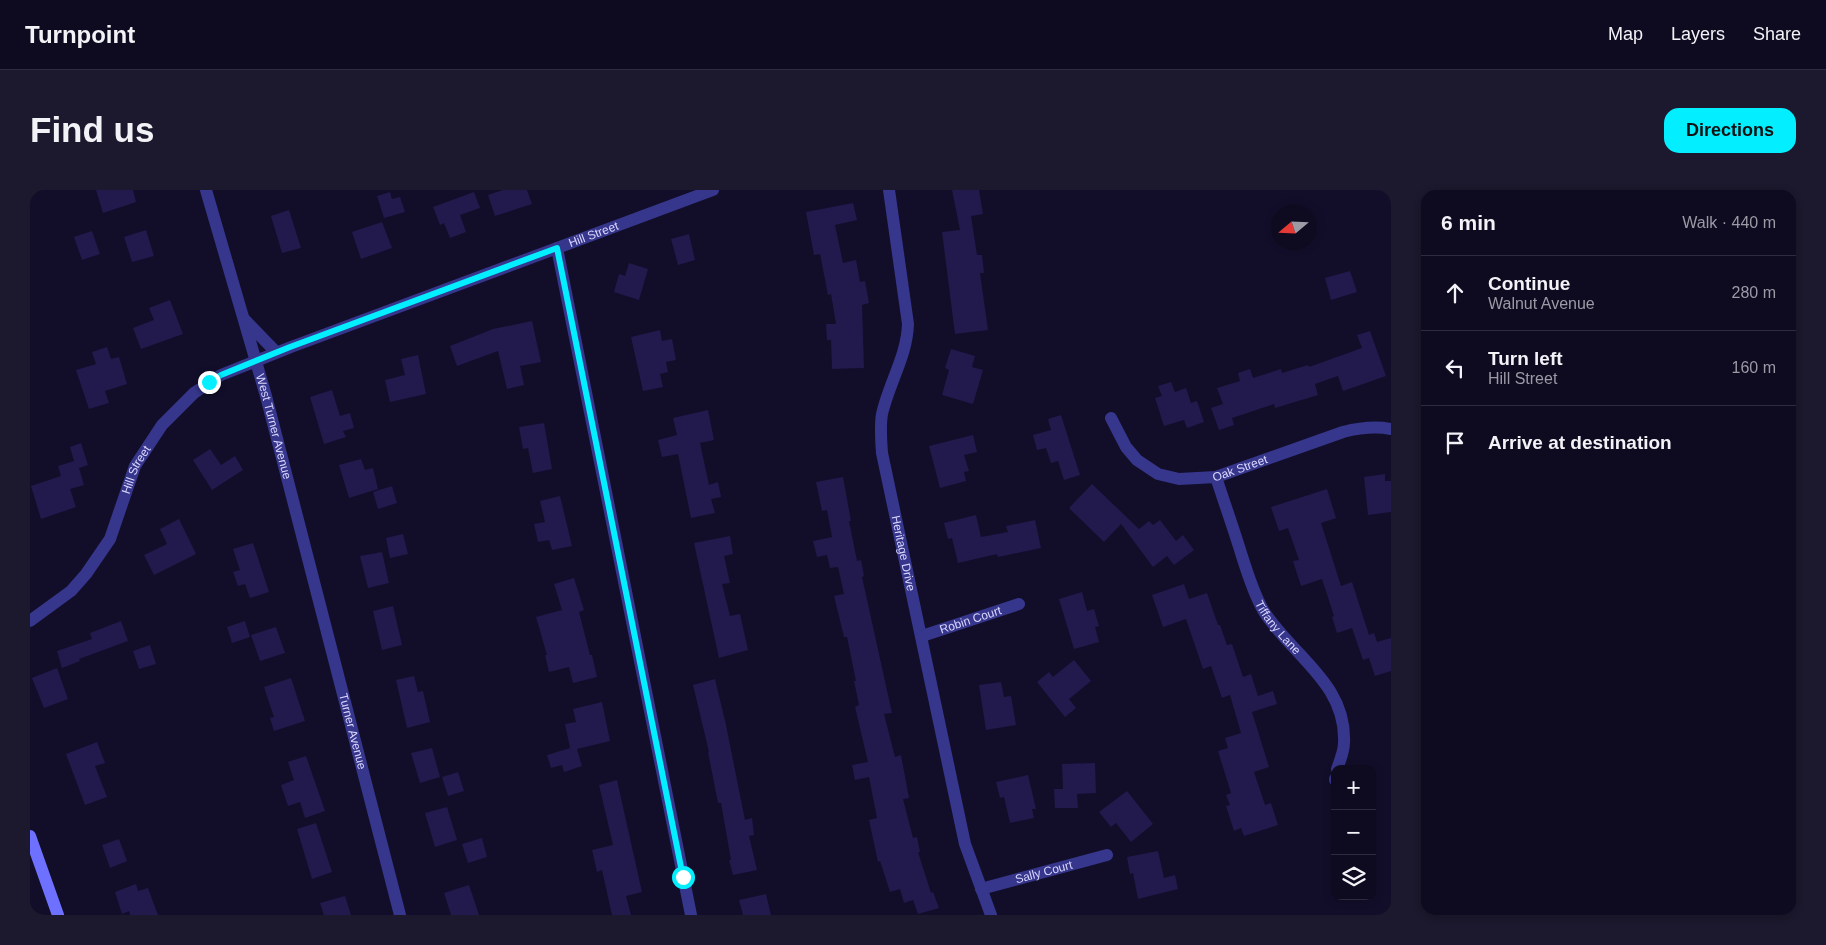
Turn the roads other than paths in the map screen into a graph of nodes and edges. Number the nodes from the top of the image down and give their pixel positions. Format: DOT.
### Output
graph roads {
  1 [pos="206,190"];
  2 [pos="713,190"];
  3 [pos="889,190"];
  4 [pos="557,248"];
  5 [pos="242,318"];
  6 [pos="276,352"];
  7 [pos="255,361"];
  8 [pos="1111,418"];
  9 [pos="1391,429"];
  10 [pos="1216,477"];
  11 [pos="306,548"];
  12 [pos="1019,604"];
  13 [pos="30,621"];
  14 [pos="922,636"];
  15 [pos="1339,765"];
  16 [pos="30,836"];
  17 [pos="1107,855"];
  18 [pos="981,889"];
  19 [pos="58,915"];
  20 [pos="400,915"];
  21 [pos="691,915"];
  22 [pos="991,915"];
  1 -- 5 [label="street, West Turner Avenue"];
  2 -- 4 [label="street, Hill Street"];
  3 -- 14 [label="street, Heritage Drive"];
  4 -- 6 [label="street, Hill Street"];
  4 -- 21 [label="street"];
  5 -- 6 [label="street"];
  5 -- 7 [label="street, West Turner Avenue"];
  6 -- 7 [label="street, Hill Street"];
  7 -- 11 [label="street, West Turner Avenue"];
  7 -- 13 [label="street, Hill Street"];
  8 -- 10 [label="street, Oak Street"];
  9 -- 10 [label="street, Oak Street"];
  10 -- 15 [label="street, Tiffany Lane"];
  11 -- 20 [label="street, Turner Avenue"];
  12 -- 14 [label="street, Robin Court"];
  14 -- 18 [label="street, Heritage Drive"];
  16 -- 19 [label="street"];
  17 -- 18 [label="street, Sally Court"];
  18 -- 22 [label="street, Heritage Drive"];
}
